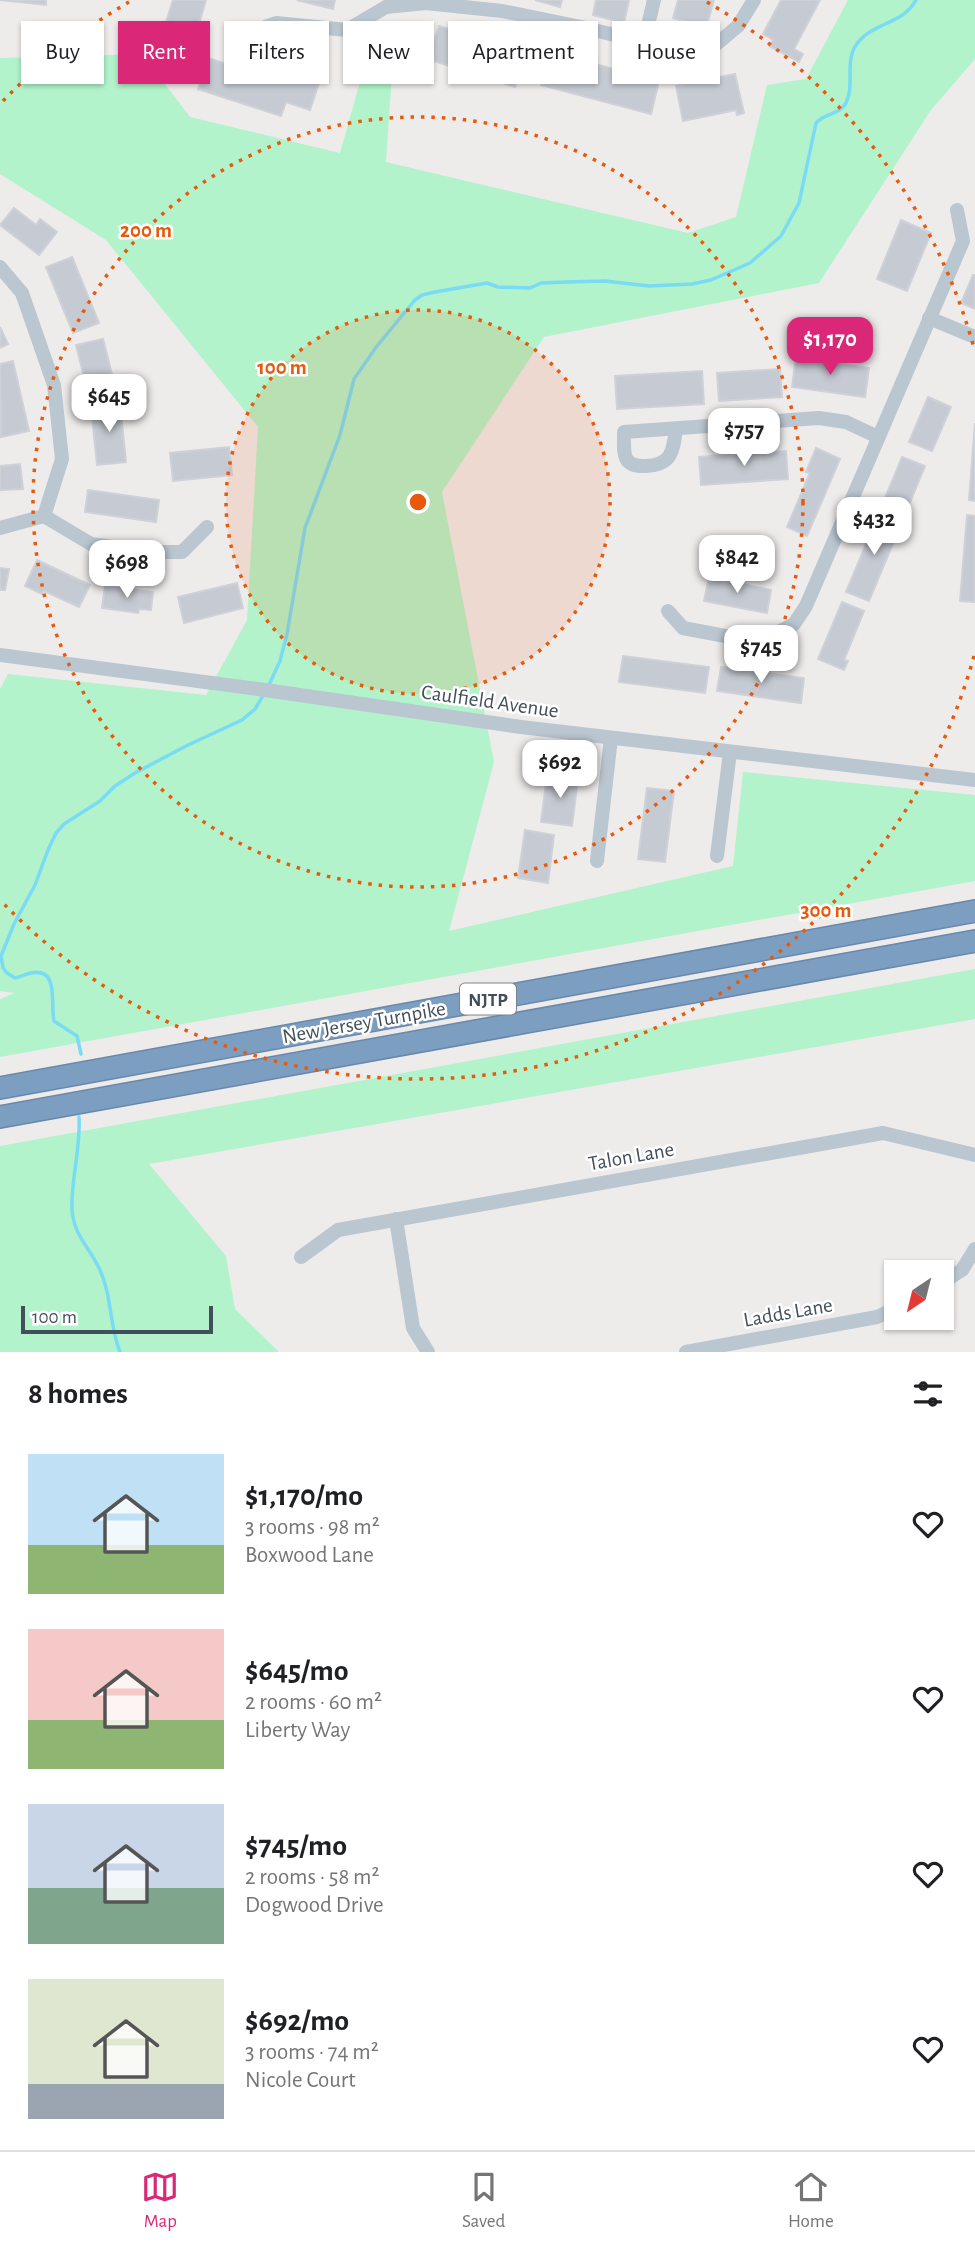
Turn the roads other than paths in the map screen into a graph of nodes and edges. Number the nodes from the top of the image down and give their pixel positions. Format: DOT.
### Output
graph roads {
  1 [pos="654,0"];
  2 [pos="754,0"];
  3 [pos="503,5"];
  4 [pos="649,21"];
  5 [pos="329,28"];
  6 [pos="612,34"];
  7 [pos="720,41"];
  8 [pos="957,210"];
  9 [pos="0,267"];
  10 [pos="929,318"];
  11 [pos="975,337"];
  12 [pos="676,429"];
  13 [pos="878,437"];
  14 [pos="44,516"];
  15 [pos="207,527"];
  16 [pos="0,528"];
  17 [pos="668,611"];
  18 [pos="0,655"];
  19 [pos="611,738"];
  20 [pos="730,752"];
  21 [pos="975,780"];
  22 [pos="717,856"];
  23 [pos="597,861"];
  24 [pos="975,911"];
  25 [pos="975,941"];
  26 [pos="0,1088"];
  27 [pos="0,1117"];
  28 [pos="975,1155"];
  29 [pos="396,1219"];
  30 [pos="975,1249"];
  31 [pos="300,1257"];
  32 [pos="954,1275"];
  33 [pos="884,1314"];
  34 [pos="428,1352"];
  35 [pos="686,1352"];
  1 -- 4 [label="street"];
  2 -- 7 [label="street"];
  3 -- 5 [label="street"];
  3 -- 6 [label="street"];
  8 -- 10 [label="street"];
  9 -- 14 [label="street"];
  10 -- 11 [label="street"];
  10 -- 13 [label="street"];
  12 -- 12 [label="street"];
  12 -- 13 [label="street"];
  13 -- 17 [label="street"];
  14 -- 15 [label="street"];
  14 -- 16 [label="street"];
  18 -- 19 [label="street, Caulfield Avenue"];
  19 -- 20 [label="street, Caulfield Avenue"];
  19 -- 23 [label="street"];
  20 -- 21 [label="street, Caulfield Avenue"];
  20 -- 22 [label="street"];
  24 -- 26 [label="highway, New Jersey Turnpike / NJTP"];
  25 -- 27 [label="highway, New Jersey Turnpike / NJTP"];
  28 -- 29 [label="street, Talon Lane"];
  29 -- 31 [label="street, Talon Lane"];
  29 -- 34 [label="street"];
  30 -- 32 [label="street"];
  33 -- 35 [label="street, Ladds Lane"];
}
